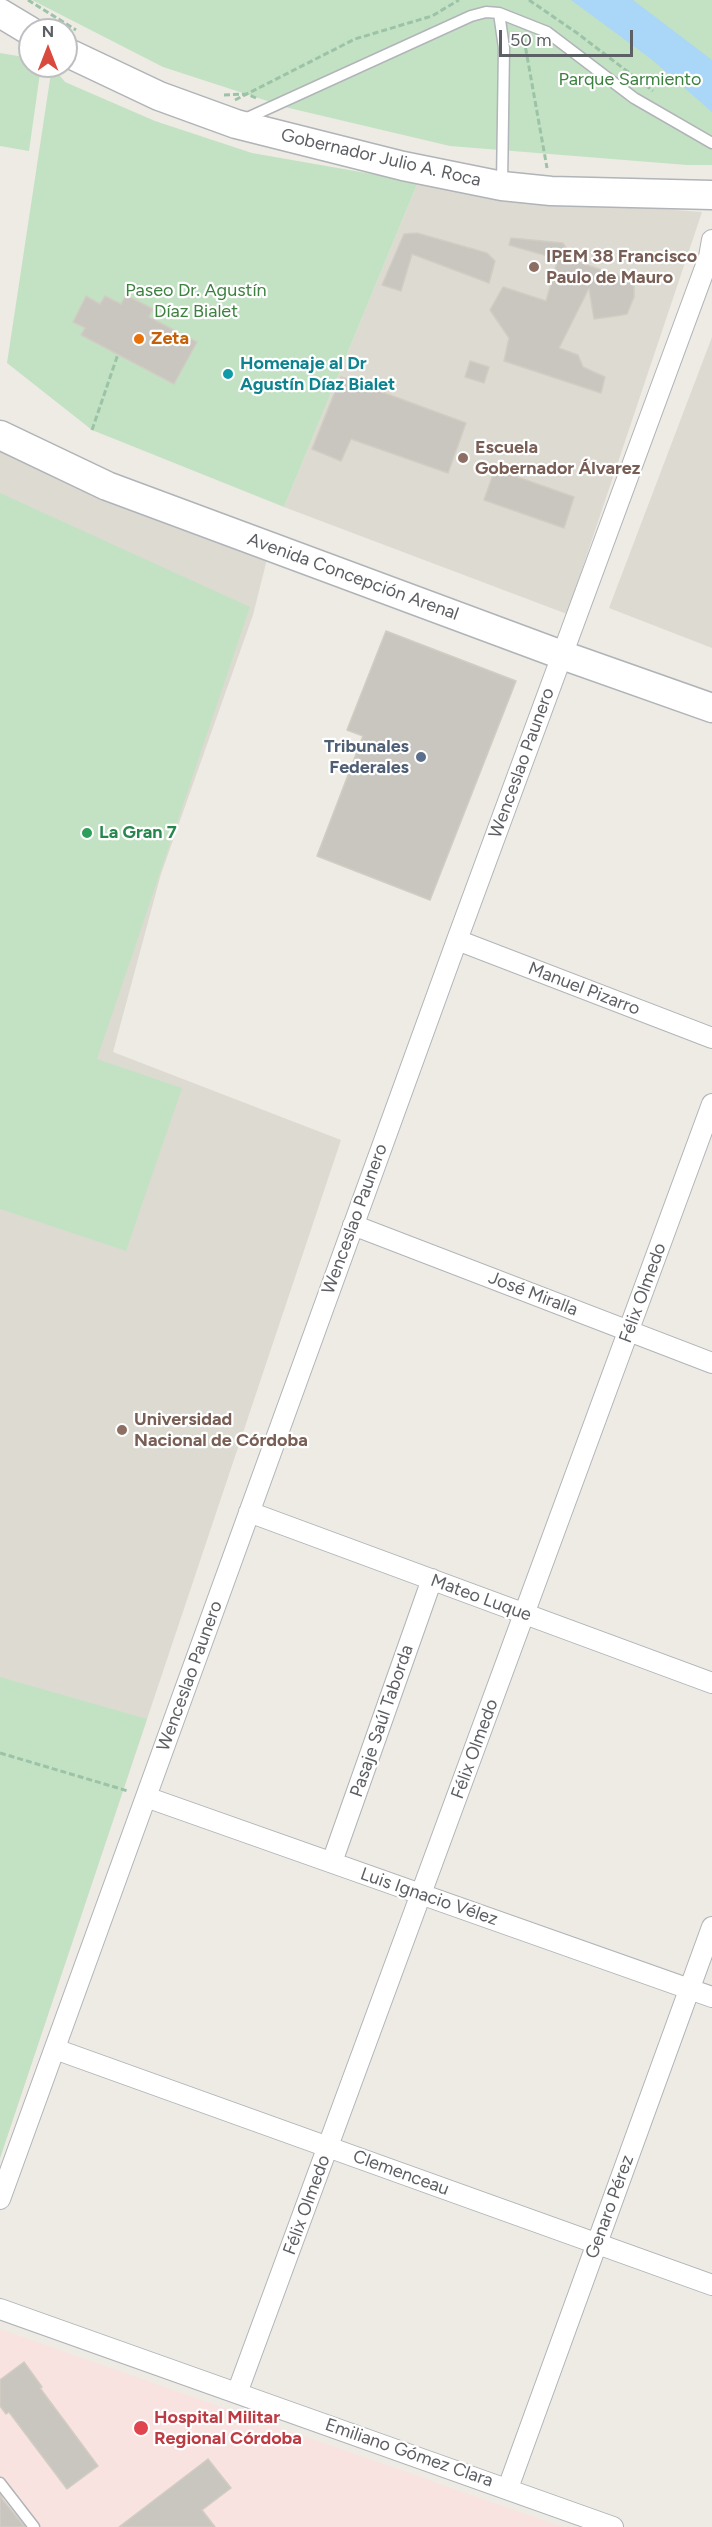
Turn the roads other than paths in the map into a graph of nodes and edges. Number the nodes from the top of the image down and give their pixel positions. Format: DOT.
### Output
graph roads {
  1 [pos="0,13"];
  2 [pos="499,13"];
  3 [pos="18,24"];
  4 [pos="78,45"];
  5 [pos="236,124"];
  6 [pos="712,143"];
  7 [pos="502,186"];
  8 [pos="712,195"];
  9 [pos="712,240"];
  10 [pos="0,421"];
  11 [pos="0,435"];
  12 [pos="565,647"];
  13 [pos="712,693"];
  14 [pos="712,708"];
  15 [pos="457,940"];
  16 [pos="712,1038"];
  17 [pos="712,1104"];
  18 [pos="353,1225"];
  19 [pos="628,1331"];
  20 [pos="712,1363"];
  21 [pos="249,1512"];
  22 [pos="432,1579"];
  23 [pos="524,1614"];
  24 [pos="712,1683"];
  25 [pos="146,1797"];
  26 [pos="332,1862"];
  27 [pos="421,1894"];
  28 [pos="712,1927"];
  29 [pos="690,1988"];
  30 [pos="712,1997"];
  31 [pos="55,2049"];
  32 [pos="328,2147"];
  33 [pos="0,2199"];
  34 [pos="597,2243"];
  35 [pos="712,2285"];
  36 [pos="0,2309"];
  37 [pos="237,2393"];
  38 [pos="0,2483"];
  39 [pos="508,2488"];
  40 [pos="34,2527"];
  41 [pos="613,2527"];
  1 -- 3 [label="main road"];
  2 -- 5 [label="lane"];
  2 -- 6 [label="lane"];
  2 -- 7 [label="lane"];
  4 -- 5 [label="main road, Gobernador Julio A. Roca"];
  5 -- 7 [label="main road, Gobernador Julio A. Roca"];
  7 -- 8 [label="main road, Gobernador Julio A. Roca"];
  9 -- 12 [label="street, Wenceslao Paunero"];
  10 -- 12 [label="main road, Avenida Concepción Arenal"];
  11 -- 12 [label="main road, Avenida Concepción Arenal"];
  12 -- 13 [label="main road, Avenida Concepción Arenal"];
  12 -- 14 [label="main road, Avenida Concepción Arenal"];
  12 -- 15 [label="street, Wenceslao Paunero"];
  15 -- 16 [label="street, Manuel Pizarro"];
  15 -- 18 [label="street, Wenceslao Paunero"];
  17 -- 19 [label="street, Félix Olmedo"];
  18 -- 19 [label="street, José Miralla"];
  18 -- 21 [label="street, Wenceslao Paunero"];
  19 -- 20 [label="street, José Miralla"];
  19 -- 23 [label="street, Félix Olmedo"];
  21 -- 22 [label="street, Mateo Luque"];
  21 -- 25 [label="street, Wenceslao Paunero"];
  22 -- 23 [label="street, Mateo Luque"];
  22 -- 26 [label="street, Pasaje Saúl Taborda"];
  23 -- 24 [label="street, Mateo Luque"];
  23 -- 27 [label="street, Félix Olmedo"];
  25 -- 26 [label="street, Luis Ignacio Vélez"];
  25 -- 31 [label="street, Wenceslao Paunero"];
  26 -- 27 [label="street, Luis Ignacio Vélez"];
  27 -- 29 [label="street, Luis Ignacio Vélez"];
  27 -- 32 [label="street, Félix Olmedo"];
  28 -- 29 [label="street, Genaro Pérez"];
  29 -- 30 [label="street, Luis Ignacio Vélez"];
  29 -- 34 [label="street, Genaro Pérez"];
  31 -- 32 [label="street, Clemenceau"];
  31 -- 33 [label="street, Wenceslao Paunero"];
  32 -- 34 [label="street, Clemenceau"];
  32 -- 37 [label="street, Félix Olmedo"];
  34 -- 35 [label="street, Clemenceau"];
  34 -- 39 [label="street, Genaro Pérez"];
  36 -- 37 [label="street, Emiliano Gómez Clara"];
  37 -- 39 [label="street, Emiliano Gómez Clara"];
  38 -- 40 [label="lane"];
  39 -- 41 [label="street, Emiliano Gómez Clara"];
}
